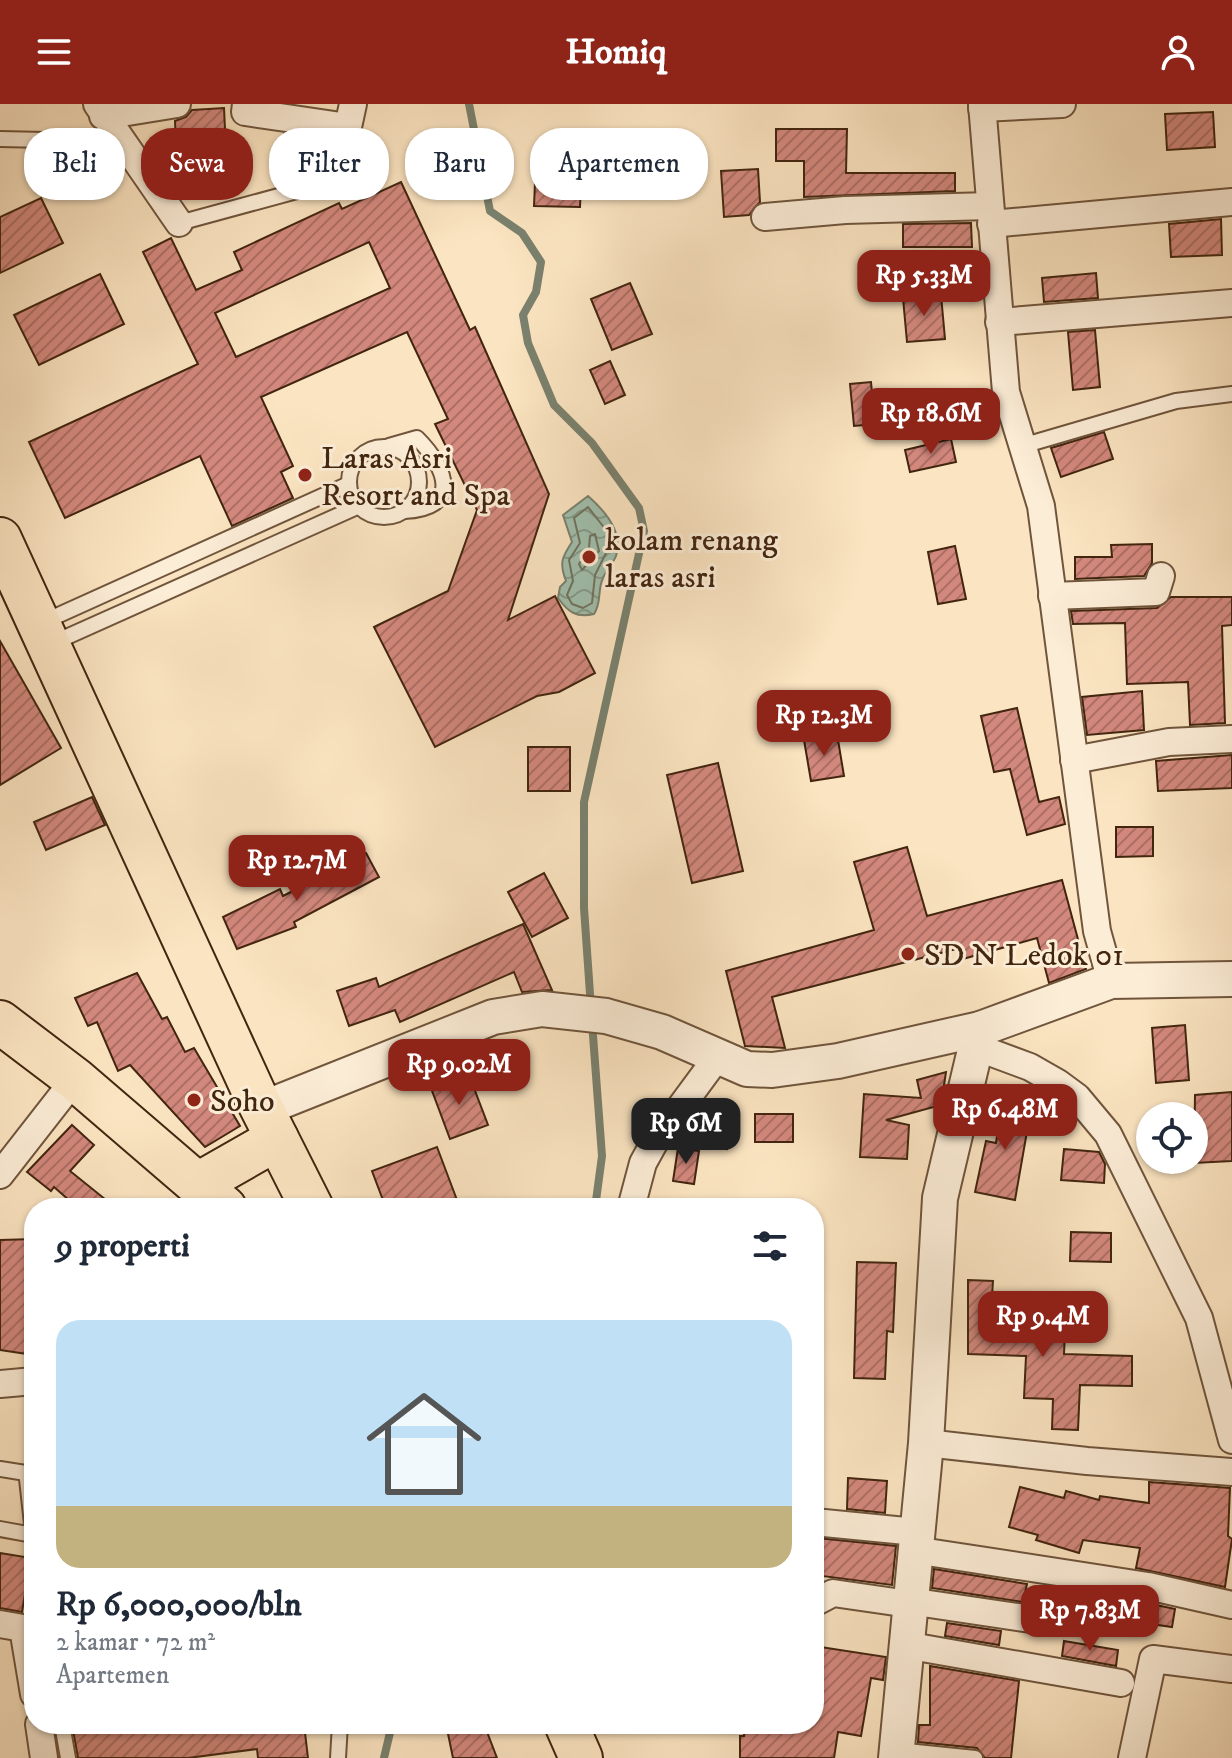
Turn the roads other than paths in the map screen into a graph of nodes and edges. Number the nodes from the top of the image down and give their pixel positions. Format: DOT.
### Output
graph roads {
  1 [pos="177,104"];
  2 [pos="246,104"];
  3 [pos="1062,104"];
  4 [pos="982,106"];
  5 [pos="350,115"];
  6 [pos="104,117"];
  7 [pos="0,139"];
  8 [pos="1232,202"];
  9 [pos="990,215"];
  10 [pos="765,217"];
  11 [pos="179,223"];
  12 [pos="1232,303"];
  13 [pos="999,322"];
  14 [pos="1232,394"];
  15 [pos="1022,446"];
  16 [pos="389,447"];
  17 [pos="349,484"];
  18 [pos="359,506"];
  19 [pos="404,511"];
  20 [pos="0,539"];
  21 [pos="1161,576"];
  22 [pos="1052,596"];
  23 [pos="46,634"];
  24 [pos="1232,739"];
  25 [pos="1074,760"];
  26 [pos="1232,979"];
  27 [pos="1111,981"];
  28 [pos="0,1022"];
  29 [pos="978,1038"];
  30 [pos="716,1059"];
  31 [pos="75,1079"];
  32 [pos="270,1124"];
  33 [pos="0,1175"];
  34 [pos="211,1196"];
  35 [pos="307,1198"];
  36 [pos="634,1198"];
  37 [pos="24,1382"];
  38 [pos="0,1384"];
  39 [pos="1232,1440"];
  40 [pos="926,1443"];
  41 [pos="0,1469"];
  42 [pos="1232,1472"];
  43 [pos="24,1473"];
  44 [pos="824,1524"];
  45 [pos="0,1529"];
  46 [pos="24,1533"];
  47 [pos="915,1541"];
  48 [pos="824,1598"];
  49 [pos="909,1602"];
  50 [pos="1232,1605"];
  51 [pos="1045,1621"];
  52 [pos="0,1624"];
  53 [pos="24,1634"];
  54 [pos="905,1645"];
  55 [pos="1232,1669"];
  56 [pos="1121,1683"];
  57 [pos="40,1734"];
  58 [pos="64,1734"];
  59 [pos="339,1734"];
  60 [pos="896,1754"];
  61 [pos="44,1758"];
  62 [pos="68,1758"];
  63 [pos="338,1758"];
  64 [pos="975,1758"];
  65 [pos="1132,1758"];
  1 -- 6 [label="street"];
  2 -- 5 [label="street"];
  3 -- 4 [label="street"];
  4 -- 9 [label="street"];
  5 -- 11 [label="lane"];
  6 -- 7 [label="lane"];
  6 -- 11 [label="street"];
  8 -- 9 [label="street"];
  9 -- 10 [label="street"];
  9 -- 13 [label="street"];
  12 -- 13 [label="street"];
  13 -- 15 [label="street"];
  14 -- 15 [label="lane"];
  15 -- 22 [label="street"];
  16 -- 17 [label="lane"];
  16 -- 19 [label="lane"];
  16 -- 19 [label="lane"];
  17 -- 18 [label="lane"];
  17 -- 23 [label="lane"];
  18 -- 19 [label="lane"];
  18 -- 23 [label="lane"];
  20 -- 23 [label="main road"];
  21 -- 22 [label="street"];
  22 -- 25 [label="street"];
  23 -- 32 [label="main road"];
  24 -- 25 [label="street"];
  25 -- 27 [label="street"];
  26 -- 27 [label="street"];
  27 -- 29 [label="street"];
  28 -- 31 [label="main road"];
  29 -- 30 [label="street"];
  29 -- 39 [label="street"];
  29 -- 40 [label="street"];
  30 -- 32 [label="street"];
  30 -- 36 [label="street"];
  31 -- 33 [label="street"];
  31 -- 34 [label="main road"];
  32 -- 34 [label="main road"];
  32 -- 35 [label="main road"];
  37 -- 38 [label="street"];
  40 -- 42 [label="street"];
  40 -- 47 [label="street"];
  41 -- 43 [label="lane"];
  44 -- 47 [label="street"];
  45 -- 46 [label="lane"];
  47 -- 49 [label="street"];
  47 -- 50 [label="street"];
  48 -- 49 [label="street"];
  49 -- 51 [label="street"];
  49 -- 54 [label="street"];
  52 -- 53 [label="street"];
  54 -- 56 [label="street"];
  54 -- 60 [label="street"];
  55 -- 65 [label="street"];
  57 -- 61 [label="street"];
  58 -- 62 [label="lane"];
  59 -- 63 [label="lane"];
  60 -- 64 [label="lane"];
}
